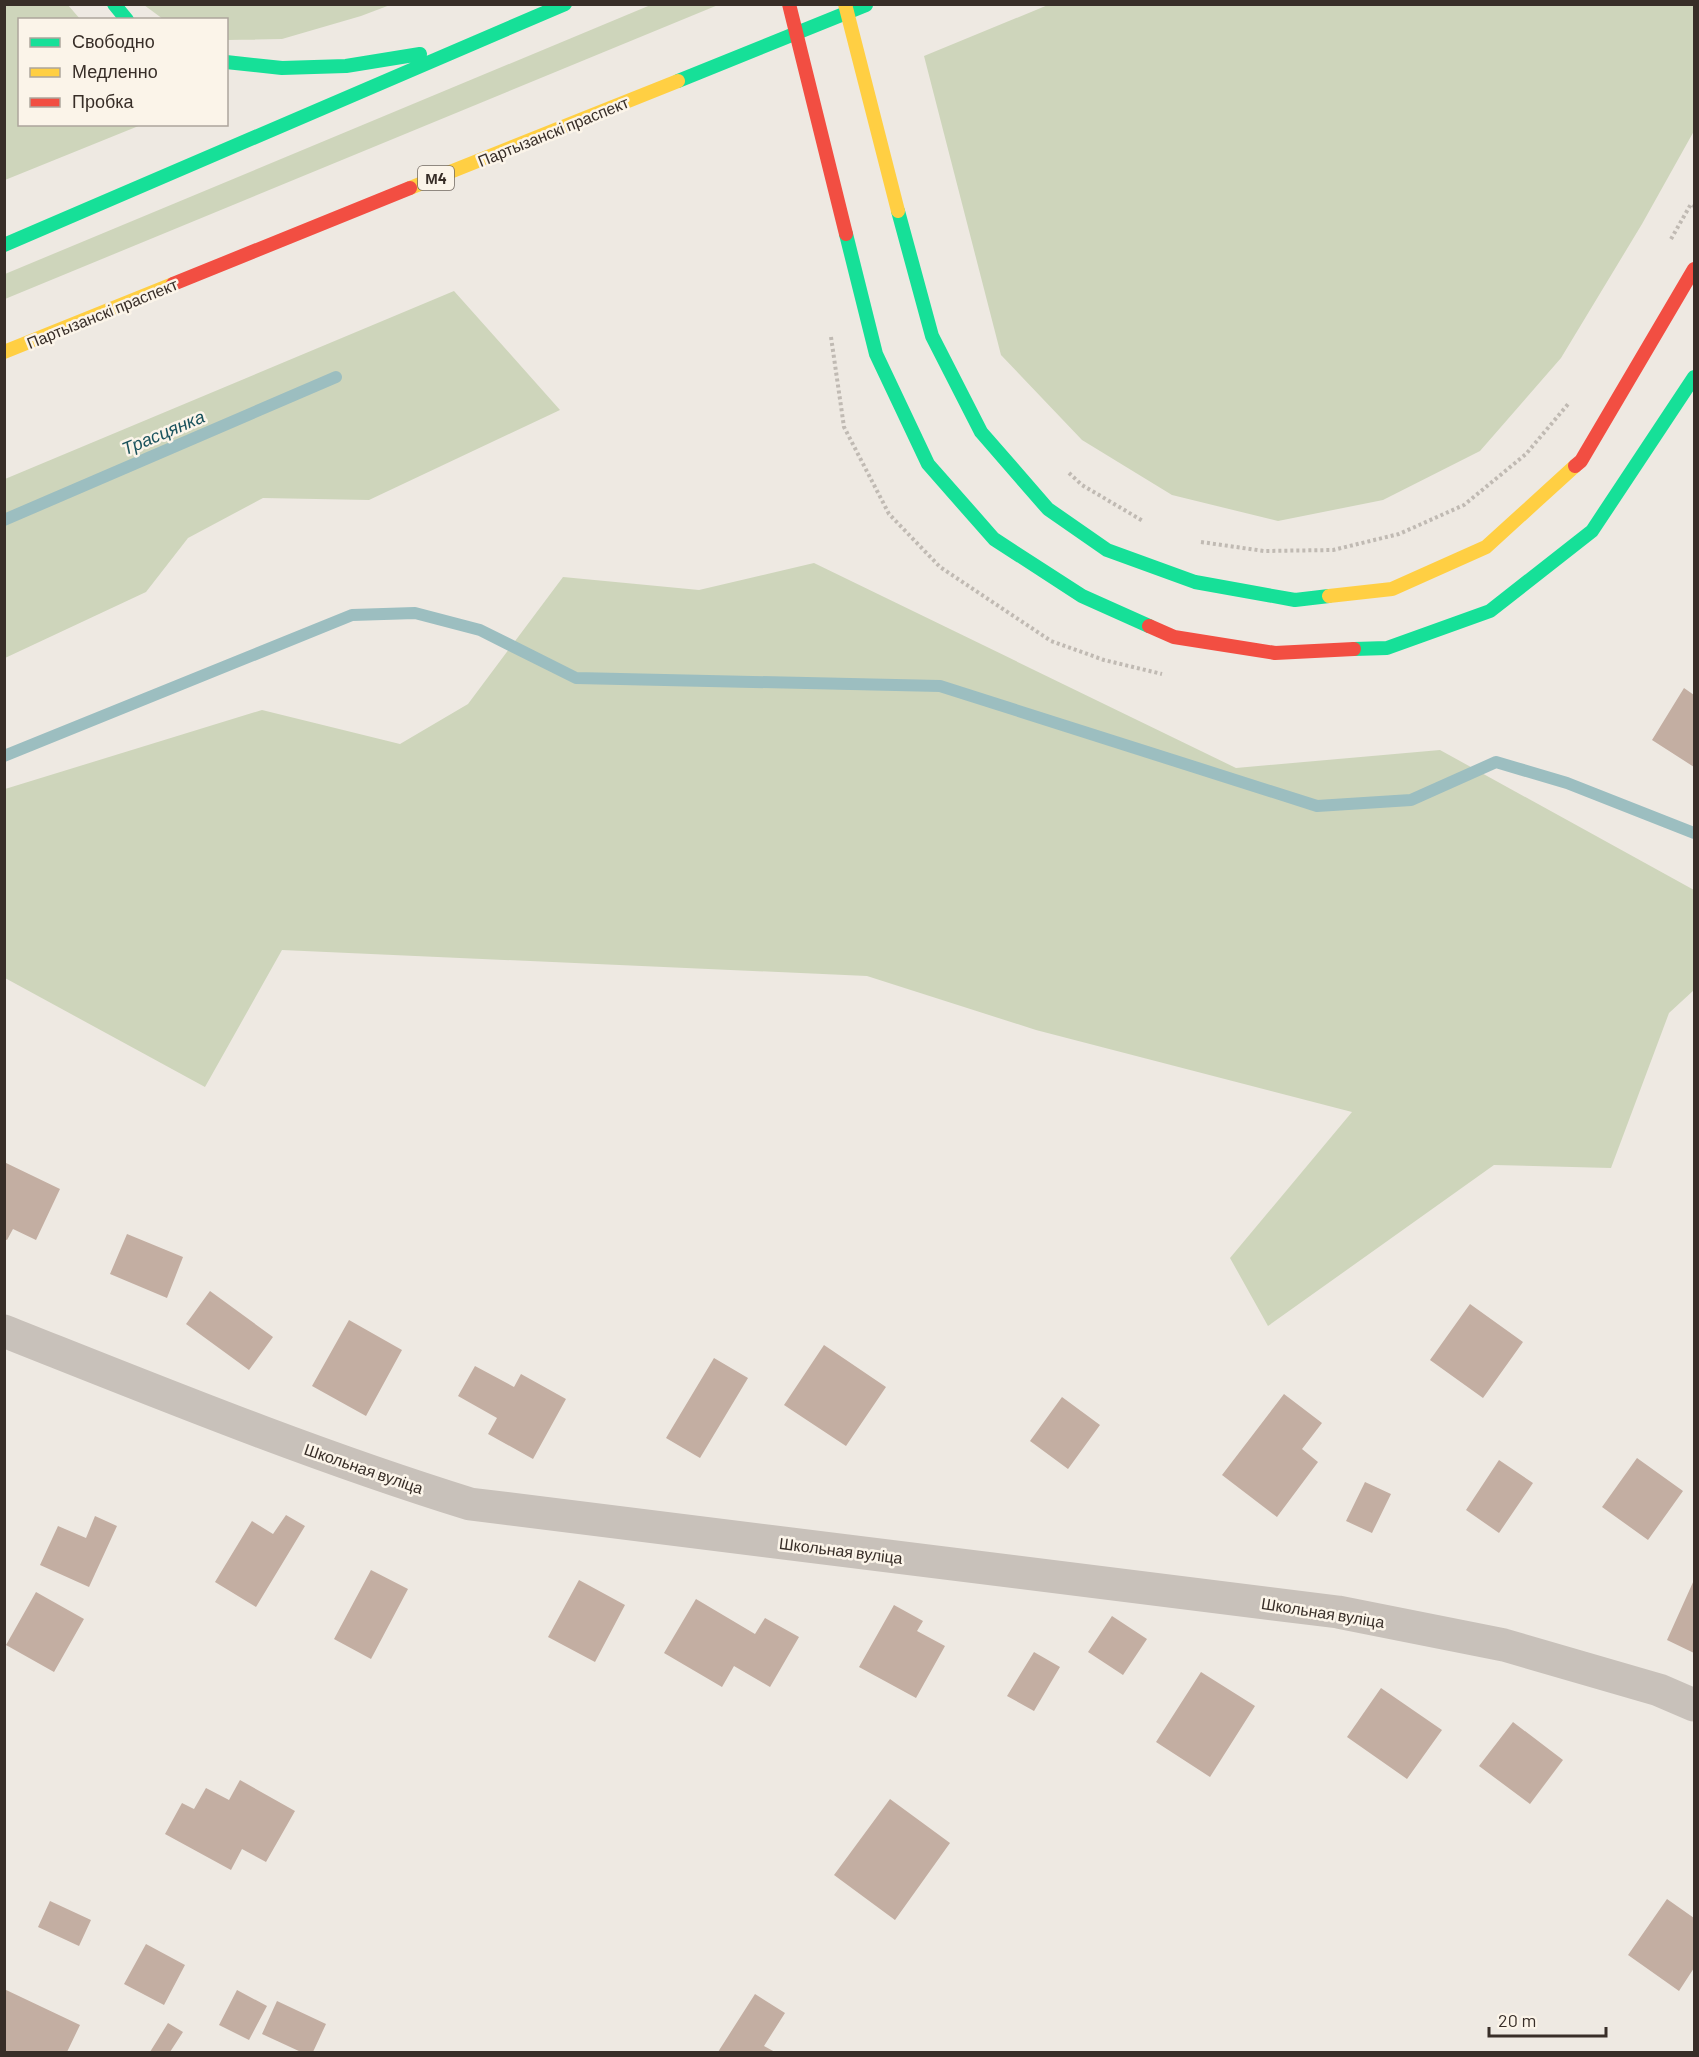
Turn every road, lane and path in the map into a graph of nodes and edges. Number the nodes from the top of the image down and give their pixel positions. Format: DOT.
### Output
graph roads {
  1 [pos="114,4"];
  2 [pos="565,4"];
  3 [pos="789,4"];
  4 [pos="845,4"];
  5 [pos="867,4"];
  6 [pos="125,18"];
  7 [pos="469,46"];
  8 [pos="228,62"];
  9 [pos="1695,206"];
  10 [pos="1668,244"];
  11 [pos="4,245"];
  12 [pos="1695,269"];
  13 [pos="4,352"];
  14 [pos="1695,377"];
  15 [pos="1573,399"];
  16 [pos="1065,470"];
  17 [pos="1151,524"];
  18 [pos="1194,542"];
  19 [pos="4,1331"];
  20 [pos="1695,1705"];
  1 -- 6 [label="highway"];
  2 -- 7 [label="highway"];
  3 -- 14 [label="highway"];
  4 -- 12 [label="highway"];
  5 -- 13 [label="highway, Партызанскі праспект / М4"];
  7 -- 8 [label="highway"];
  7 -- 11 [label="highway"];
  9 -- 10 [label="path"];
  15 -- 18 [label="path"];
  16 -- 17 [label="path"];
  19 -- 20 [label="street, Школьная вуліца"];
}
